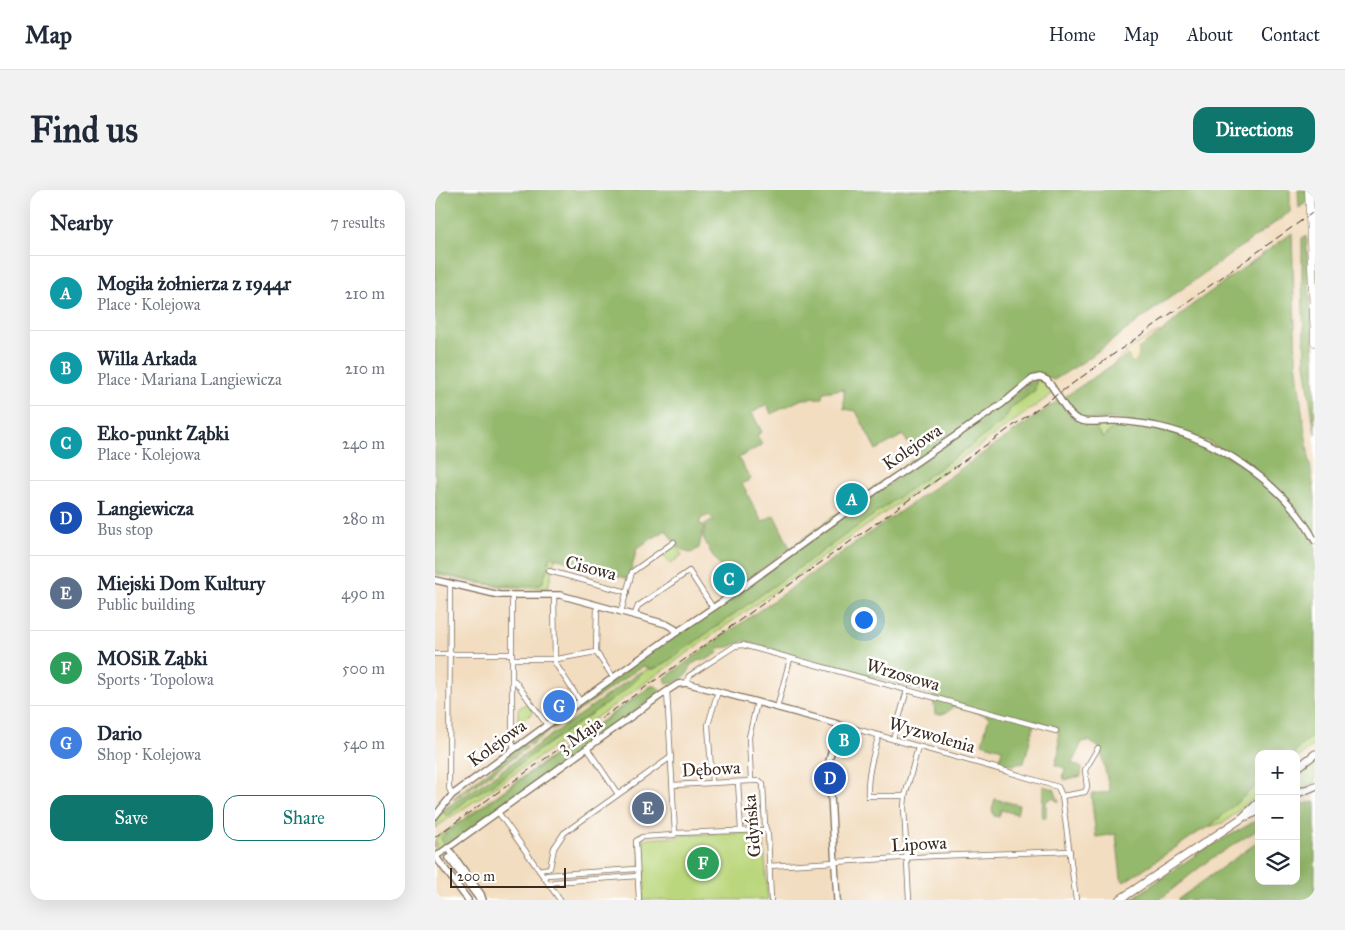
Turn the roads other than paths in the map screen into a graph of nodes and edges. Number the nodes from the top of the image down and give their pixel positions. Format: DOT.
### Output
graph roads {
  1 [pos="1309,190"];
  2 [pos="1315,342"];
  3 [pos="1315,541"];
  4 [pos="674,542"];
  5 [pos="549,571"];
  6 [pos="435,580"];
  7 [pos="450,584"];
  8 [pos="627,592"];
  9 [pos="555,595"];
  10 [pos="512,596"];
  11 [pos="597,606"];
  12 [pos="713,608"];
  13 [pos="621,612"];
  14 [pos="634,616"];
  15 [pos="677,632"];
  16 [pos="743,645"];
  17 [pos="596,652"];
  18 [pos="435,654"];
  19 [pos="449,654"];
  20 [pos="512,657"];
  21 [pos="554,659"];
  22 [pos="790,659"];
  23 [pos="613,677"];
  24 [pos="512,681"];
  25 [pos="687,683"];
  26 [pos="907,690"];
  27 [pos="667,691"];
  28 [pos="717,692"];
  29 [pos="579,701"];
  30 [pos="757,702"];
  31 [pos="777,708"];
  32 [pos="838,724"];
  33 [pos="547,725"];
  34 [pos="1056,732"];
  35 [pos="879,735"];
  36 [pos="893,739"];
  37 [pos="918,747"];
  38 [pos="587,748"];
  39 [pos="1098,748"];
  40 [pos="514,749"];
  41 [pos="1315,754"];
  42 [pos="671,757"];
  43 [pos="1300,765"];
  44 [pos="751,781"];
  45 [pos="738,782"];
  46 [pos="712,783"];
  47 [pos="673,785"];
  48 [pos="1315,786"];
  49 [pos="1300,792"];
  50 [pos="618,794"];
  51 [pos="452,795"];
  52 [pos="905,796"];
  53 [pos="1062,796"];
  54 [pos="1255,806"];
  55 [pos="498,812"];
  56 [pos="1255,812"];
  57 [pos="436,813"];
  58 [pos="1242,818"];
  59 [pos="741,830"];
  60 [pos="766,830"];
  61 [pos="675,833"];
  62 [pos="448,848"];
  63 [pos="1070,851"];
  64 [pos="435,857"];
  65 [pos="449,858"];
  66 [pos="907,858"];
  67 [pos="835,862"];
  68 [pos="769,866"];
  69 [pos="539,870"];
  70 [pos="636,870"];
  71 [pos="638,876"];
  72 [pos="544,877"];
  73 [pos="463,878"];
  74 [pos="549,885"];
  75 [pos="468,900"];
  76 [pos="476,900"];
  77 [pos="482,900"];
  78 [pos="560,900"];
  79 [pos="639,900"];
  80 [pos="771,900"];
  81 [pos="837,900"];
  82 [pos="909,900"];
  83 [pos="1076,900"];
  84 [pos="1119,900"];
  1 -- 2 [label="main road"];
  3 -- 12 [label="street, Kolejowa"];
  4 -- 8 [label="street"];
  5 -- 8 [label="street, Cisowa"];
  6 -- 7 [label="street"];
  7 -- 10 [label="street"];
  7 -- 19 [label="street"];
  8 -- 13 [label="street"];
  9 -- 10 [label="street"];
  9 -- 11 [label="street"];
  9 -- 21 [label="street"];
  10 -- 20 [label="street"];
  11 -- 13 [label="street"];
  11 -- 17 [label="street"];
  12 -- 14 [label="street"];
  12 -- 15 [label="street, Kolejowa"];
  13 -- 14 [label="street"];
  14 -- 15 [label="street"];
  15 -- 23 [label="street, Kolejowa"];
  16 -- 22 [label="street, Wrzosowa"];
  16 -- 25 [label="street, 3 Maja"];
  17 -- 21 [label="street"];
  17 -- 23 [label="street"];
  18 -- 19 [label="street"];
  19 -- 20 [label="street"];
  19 -- 51 [label="street"];
  20 -- 21 [label="street"];
  20 -- 24 [label="street"];
  21 -- 29 [label="street"];
  22 -- 26 [label="street, Wrzosowa"];
  22 -- 31 [label="street"];
  23 -- 29 [label="street, Kolejowa"];
  24 -- 33 [label="street"];
  24 -- 40 [label="street"];
  25 -- 27 [label="street, 3 Maja"];
  25 -- 28 [label="street, Wyzwolenia"];
  26 -- 34 [label="street, Wrzosowa"];
  26 -- 36 [label="street"];
  27 -- 38 [label="street, 3 Maja"];
  27 -- 42 [label="street"];
  28 -- 30 [label="street, Wyzwolenia"];
  28 -- 46 [label="street"];
  29 -- 33 [label="street, Kolejowa"];
  30 -- 31 [label="street, Wyzwolenia"];
  30 -- 44 [label="street, Gdyńska"];
  31 -- 32 [label="street, Wyzwolenia"];
  32 -- 35 [label="street, Wyzwolenia"];
  32 -- 67 [label="street"];
  33 -- 40 [label="street, Kolejowa"];
  35 -- 36 [label="street, Wyzwolenia"];
  35 -- 52 [label="street"];
  36 -- 37 [label="street, Wyzwolenia"];
  37 -- 52 [label="street"];
  37 -- 53 [label="street, Wyzwolenia"];
  38 -- 50 [label="street"];
  38 -- 55 [label="street, 3 Maja"];
  39 -- 53 [label="street"];
  40 -- 51 [label="street, Kolejowa"];
  41 -- 43 [label="main road"];
  42 -- 47 [label="street"];
  42 -- 50 [label="street"];
  44 -- 45 [label="street, Dębowa"];
  44 -- 60 [label="street, Gdyńska"];
  45 -- 46 [label="street, Dębowa"];
  45 -- 59 [label="street"];
  46 -- 47 [label="street, Dębowa"];
  47 -- 61 [label="street"];
  48 -- 49 [label="main road"];
  50 -- 69 [label="street"];
  51 -- 57 [label="street, Kolejowa"];
  52 -- 66 [label="street"];
  53 -- 63 [label="street"];
  54 -- 58 [label="main road"];
  55 -- 62 [label="street, 3 Maja"];
  55 -- 69 [label="street"];
  56 -- 58 [label="main road"];
  58 -- 84 [label="main road"];
  59 -- 60 [label="street"];
  59 -- 61 [label="street"];
  60 -- 68 [label="street, Gdyńska"];
  61 -- 70 [label="street"];
  62 -- 64 [label="street, 3 Maja"];
  62 -- 77 [label="street"];
  63 -- 66 [label="street, Lipowa"];
  63 -- 83 [label="street"];
  64 -- 75 [label="street"];
  65 -- 73 [label="street"];
  66 -- 67 [label="street, Lipowa"];
  66 -- 82 [label="street"];
  67 -- 68 [label="street, Lipowa"];
  67 -- 81 [label="street"];
  68 -- 80 [label="street, Gdyńska"];
  69 -- 72 [label="street"];
  70 -- 71 [label="street"];
  70 -- 72 [label="street"];
  71 -- 74 [label="street"];
  71 -- 79 [label="street"];
  72 -- 74 [label="street"];
  73 -- 76 [label="street"];
  73 -- 77 [label="street"];
  74 -- 78 [label="street"];
}
